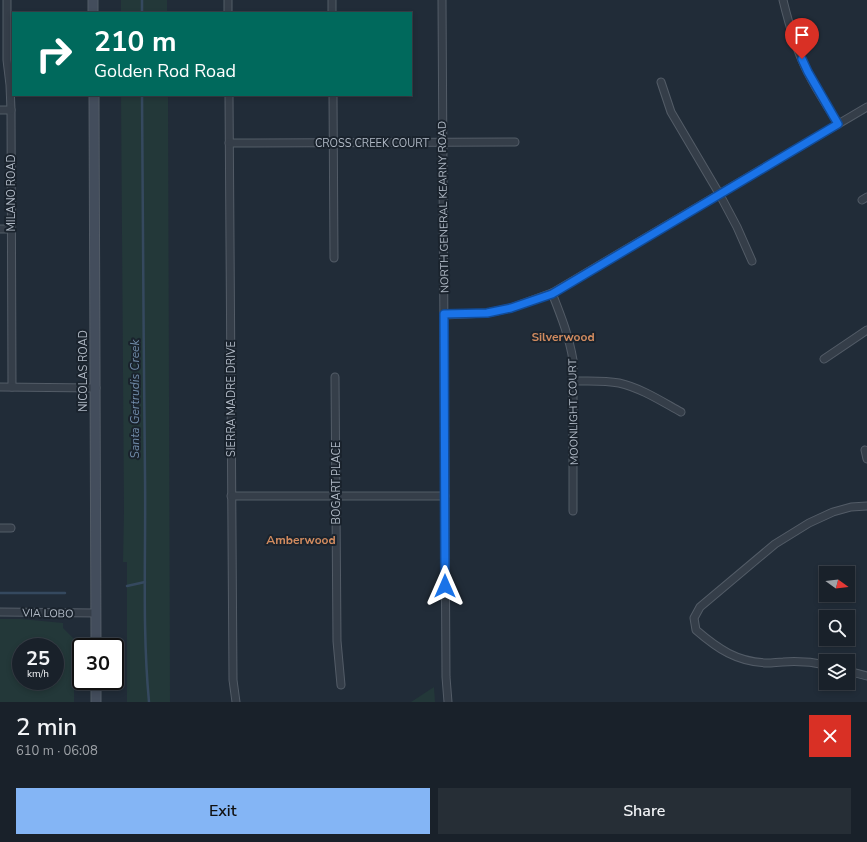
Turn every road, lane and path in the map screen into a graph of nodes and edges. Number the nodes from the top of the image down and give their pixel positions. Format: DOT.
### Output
graph roads {
  1 [pos="7,0"];
  2 [pos="93,0"];
  3 [pos="228,0"];
  4 [pos="332,0"];
  5 [pos="442,0"];
  6 [pos="783,0"];
  7 [pos="93,12"];
  8 [pos="228,12"];
  9 [pos="332,12"];
  10 [pos="661,82"];
  11 [pos="94,96"];
  12 [pos="229,96"];
  13 [pos="333,96"];
  14 [pos="867,107"];
  15 [pos="0,110"];
  16 [pos="11,110"];
  17 [pos="838,124"];
  18 [pos="333,142"];
  19 [pos="515,142"];
  20 [pos="229,143"];
  21 [pos="442,143"];
  22 [pos="720,195"];
  23 [pos="0,229"];
  24 [pos="11,229"];
  25 [pos="334,258"];
  26 [pos="752,261"];
  27 [pos="552,294"];
  28 [pos="444,314"];
  29 [pos="867,330"];
  30 [pos="824,359"];
  31 [pos="335,377"];
  32 [pos="573,381"];
  33 [pos="0,387"];
  34 [pos="12,387"];
  35 [pos="96,388"];
  36 [pos="681,412"];
  37 [pos="865,450"];
  38 [pos="867,458"];
  39 [pos="231,496"];
  40 [pos="336,496"];
  41 [pos="445,496"];
  42 [pos="867,506"];
  43 [pos="573,511"];
  44 [pos="0,528"];
  45 [pos="11,528"];
  46 [pos="0,612"];
  47 [pos="96,613"];
  48 [pos="96,638"];
  49 [pos="819,664"];
  50 [pos="855,672"];
  51 [pos="867,675"];
  52 [pos="341,685"];
  53 [pos="96,690"];
  54 [pos="96,702"];
  55 [pos="236,702"];
  56 [pos="448,702"];
  1 -- 16 [label="street, MILANO ROAD"];
  2 -- 7 [label="main road"];
  3 -- 8 [label="street"];
  4 -- 9 [label="street"];
  5 -- 21 [label="street, NORTH GENERAL KEARNY ROAD"];
  6 -- 17 [label="street"];
  10 -- 22 [label="street"];
  11 -- 35 [label="main road, NICOLAS ROAD"];
  12 -- 20 [label="street, SIERRA MADRE DRIVE"];
  13 -- 18 [label="street"];
  14 -- 17 [label="street"];
  15 -- 16 [label="street"];
  16 -- 24 [label="street, MILANO ROAD"];
  17 -- 22 [label="street"];
  18 -- 20 [label="street, CROSS CREEK COURT"];
  18 -- 21 [label="street, CROSS CREEK COURT"];
  18 -- 25 [label="street"];
  19 -- 21 [label="street, CROSS CREEK COURT"];
  20 -- 39 [label="street, SIERRA MADRE DRIVE"];
  21 -- 28 [label="street, NORTH GENERAL KEARNY ROAD"];
  22 -- 26 [label="street"];
  22 -- 27 [label="street"];
  23 -- 24 [label="street"];
  24 -- 34 [label="street, MILANO ROAD"];
  27 -- 28 [label="street"];
  27 -- 32 [label="street, MOONLIGHT COURT"];
  28 -- 41 [label="street, NORTH GENERAL KEARNY ROAD"];
  29 -- 30 [label="street"];
  31 -- 40 [label="street, BOGART PLACE"];
  32 -- 36 [label="street"];
  32 -- 43 [label="street, MOONLIGHT COURT"];
  33 -- 34 [label="street"];
  34 -- 35 [label="street"];
  35 -- 47 [label="main road, NICOLAS ROAD"];
  37 -- 38 [label="street"];
  39 -- 40 [label="street"];
  39 -- 55 [label="street, SIERRA MADRE DRIVE"];
  40 -- 41 [label="street"];
  40 -- 52 [label="street, BOGART PLACE"];
  41 -- 56 [label="street, NORTH GENERAL KEARNY ROAD"];
  42 -- 49 [label="street"];
  44 -- 45 [label="street"];
  46 -- 47 [label="street, VIA LOBO"];
  47 -- 48 [label="main road, NICOLAS ROAD"];
  50 -- 51 [label="street"];
  53 -- 54 [label="main road"];
}
